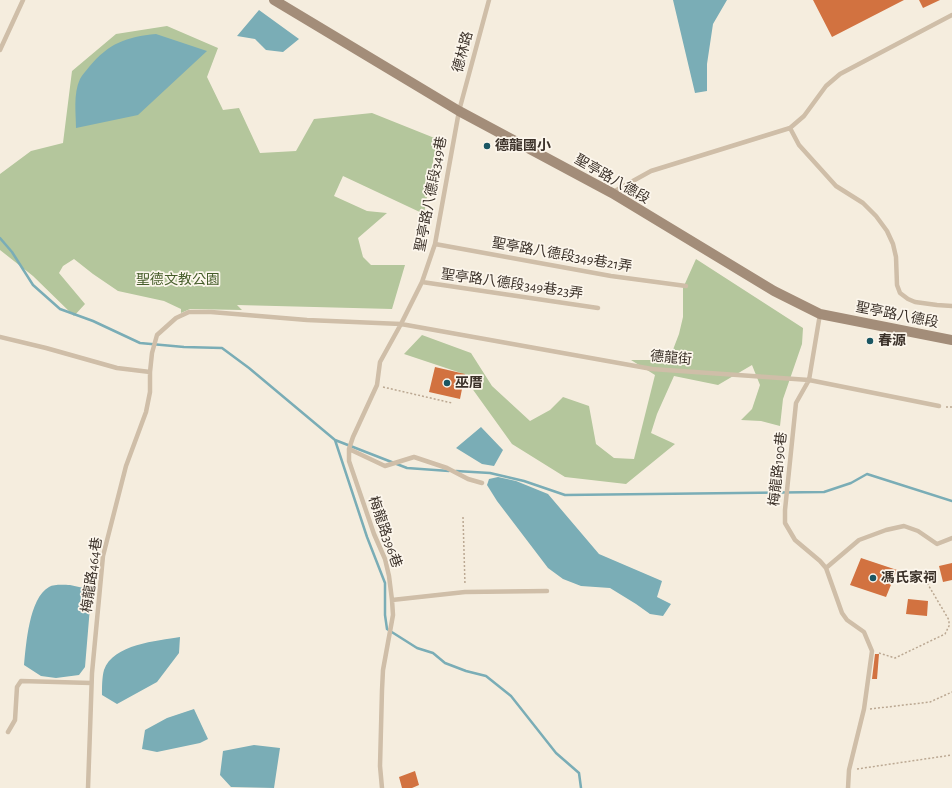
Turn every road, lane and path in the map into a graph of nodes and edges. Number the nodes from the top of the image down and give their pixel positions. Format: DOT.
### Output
graph roads {
  1 [pos="23,0"];
  2 [pos="274,0"];
  3 [pos="489,0"];
  4 [pos="952,15"];
  5 [pos="0,50"];
  6 [pos="459,111"];
  7 [pos="790,128"];
  8 [pos="612,193"];
  9 [pos="435,244"];
  10 [pos="422,282"];
  11 [pos="686,286"];
  12 [pos="952,306"];
  13 [pos="598,308"];
  14 [pos="820,314"];
  15 [pos="401,324"];
  16 [pos="0,337"];
  17 [pos="952,340"];
  18 [pos="150,372"];
  19 [pos="809,380"];
  20 [pos="377,386"];
  21 [pos="452,402"];
  22 [pos="939,406"];
  23 [pos="349,449"];
  24 [pos="482,483"];
  25 [pos="463,517"];
  26 [pos="952,538"];
  27 [pos="826,568"];
  28 [pos="920,571"];
  29 [pos="547,591"];
  30 [pos="465,592"];
  31 [pos="392,600"];
  32 [pos="872,651"];
  33 [pos="91,682"];
  34 [pos="952,692"];
  35 [pos="864,709"];
  36 [pos="8,732"];
  37 [pos="952,755"];
  38 [pos="849,770"];
  39 [pos="88,788"];
  40 [pos="382,788"];
  41 [pos="848,788"];
  1 -- 5 [label="lane"];
  2 -- 6 [label="street, 聖亭路八德段"];
  3 -- 6 [label="lane, 德林路"];
  4 -- 7 [label="lane"];
  6 -- 8 [label="street, 聖亭路八德段"];
  6 -- 9 [label="lane, 聖亭路八德段349巷"];
  7 -- 8 [label="lane"];
  7 -- 12 [label="lane"];
  8 -- 14 [label="street, 聖亭路八德段"];
  9 -- 10 [label="lane, 聖亭路八德段349巷"];
  9 -- 11 [label="lane, 聖亭路八德段349巷21弄"];
  10 -- 13 [label="lane, 聖亭路八德段349巷23弄"];
  10 -- 15 [label="lane, 聖亭路八德段349巷"];
  14 -- 17 [label="street, 聖亭路八德段"];
  14 -- 19 [label="lane, 梅龍路190巷"];
  15 -- 18 [label="lane, 德龍街"];
  15 -- 19 [label="lane, 德龍街"];
  15 -- 20 [label="lane, 梅龍路396巷"];
  16 -- 18 [label="lane"];
  18 -- 33 [label="lane, 梅龍路464巷"];
  19 -- 22 [label="lane, 德龍街"];
  19 -- 27 [label="lane, 梅龍路190巷"];
  20 -- 21 [label="path"];
  20 -- 23 [label="lane, 梅龍路396巷"];
  23 -- 24 [label="lane"];
  23 -- 31 [label="lane, 梅龍路396巷"];
  25 -- 30 [label="path"];
  26 -- 27 [label="lane"];
  27 -- 32 [label="lane, 梅龍路190巷"];
  28 -- 32 [label="path"];
  29 -- 30 [label="lane"];
  30 -- 31 [label="lane"];
  31 -- 40 [label="lane, 梅龍路396巷"];
  32 -- 35 [label="lane"];
  33 -- 36 [label="lane"];
  33 -- 39 [label="lane, 梅龍路464巷"];
  34 -- 35 [label="path"];
  35 -- 38 [label="lane"];
  37 -- 38 [label="path"];
  38 -- 41 [label="lane"];
}
